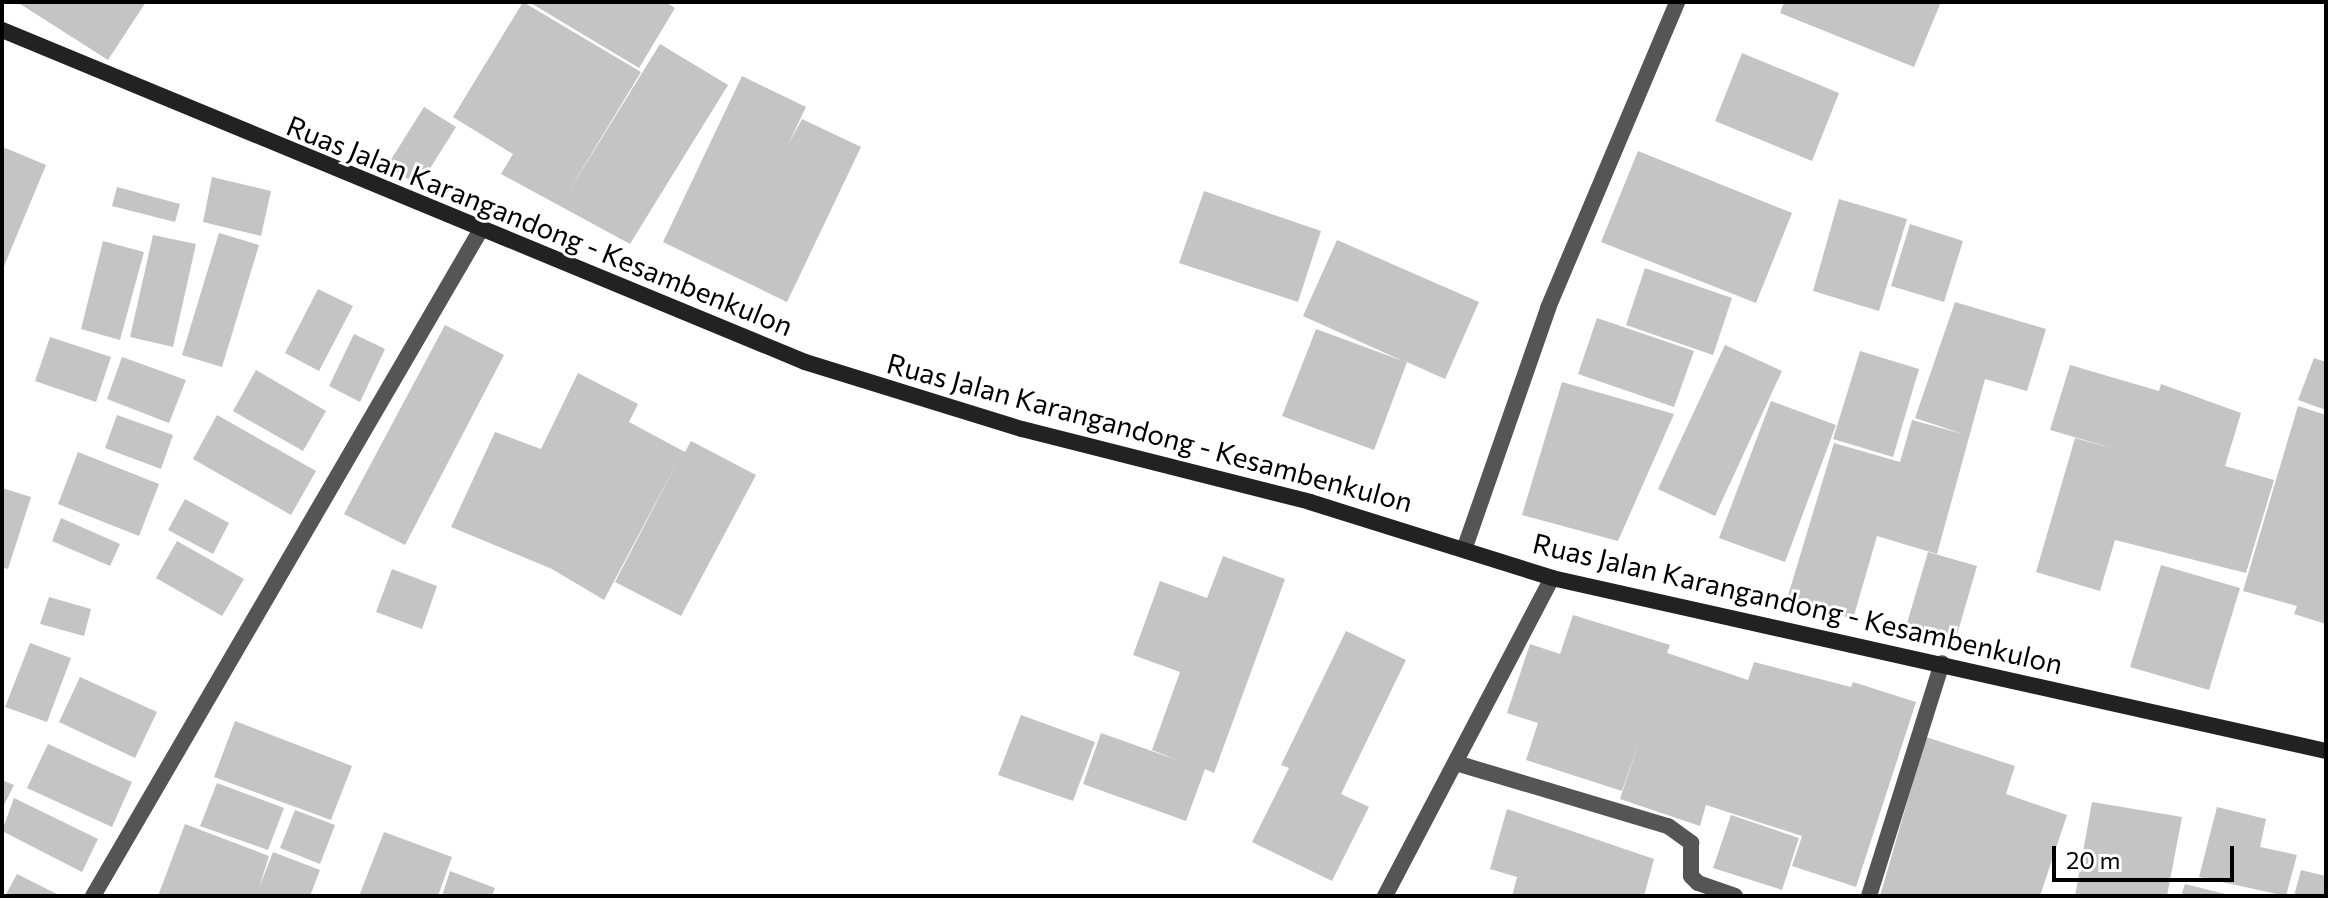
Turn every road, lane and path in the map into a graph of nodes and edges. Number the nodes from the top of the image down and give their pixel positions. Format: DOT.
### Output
graph roads {
  1 [pos="1677,2"];
  2 [pos="2,30"];
  3 [pos="480,231"];
  4 [pos="1465,547"];
  5 [pos="1552,578"];
  6 [pos="1942,663"];
  7 [pos="2326,751"];
  8 [pos="1456,763"];
  9 [pos="93,896"];
  10 [pos="1385,896"];
  11 [pos="1735,896"];
  12 [pos="1869,896"];
  1 -- 4 [label="street"];
  2 -- 3 [label="main road, Ruas Jalan Karangandong - Kesambenkulon"];
  3 -- 4 [label="main road, Ruas Jalan Karangandong - Kesambenkulon"];
  3 -- 9 [label="street"];
  4 -- 5 [label="main road, Ruas Jalan Karangandong - Kesambenkulon"];
  5 -- 6 [label="main road, Ruas Jalan Karangandong - Kesambenkulon"];
  5 -- 8 [label="street"];
  6 -- 7 [label="main road, Ruas Jalan Karangandong - Kesambenkulon"];
  6 -- 12 [label="street"];
  8 -- 10 [label="street"];
  8 -- 11 [label="street"];
}
